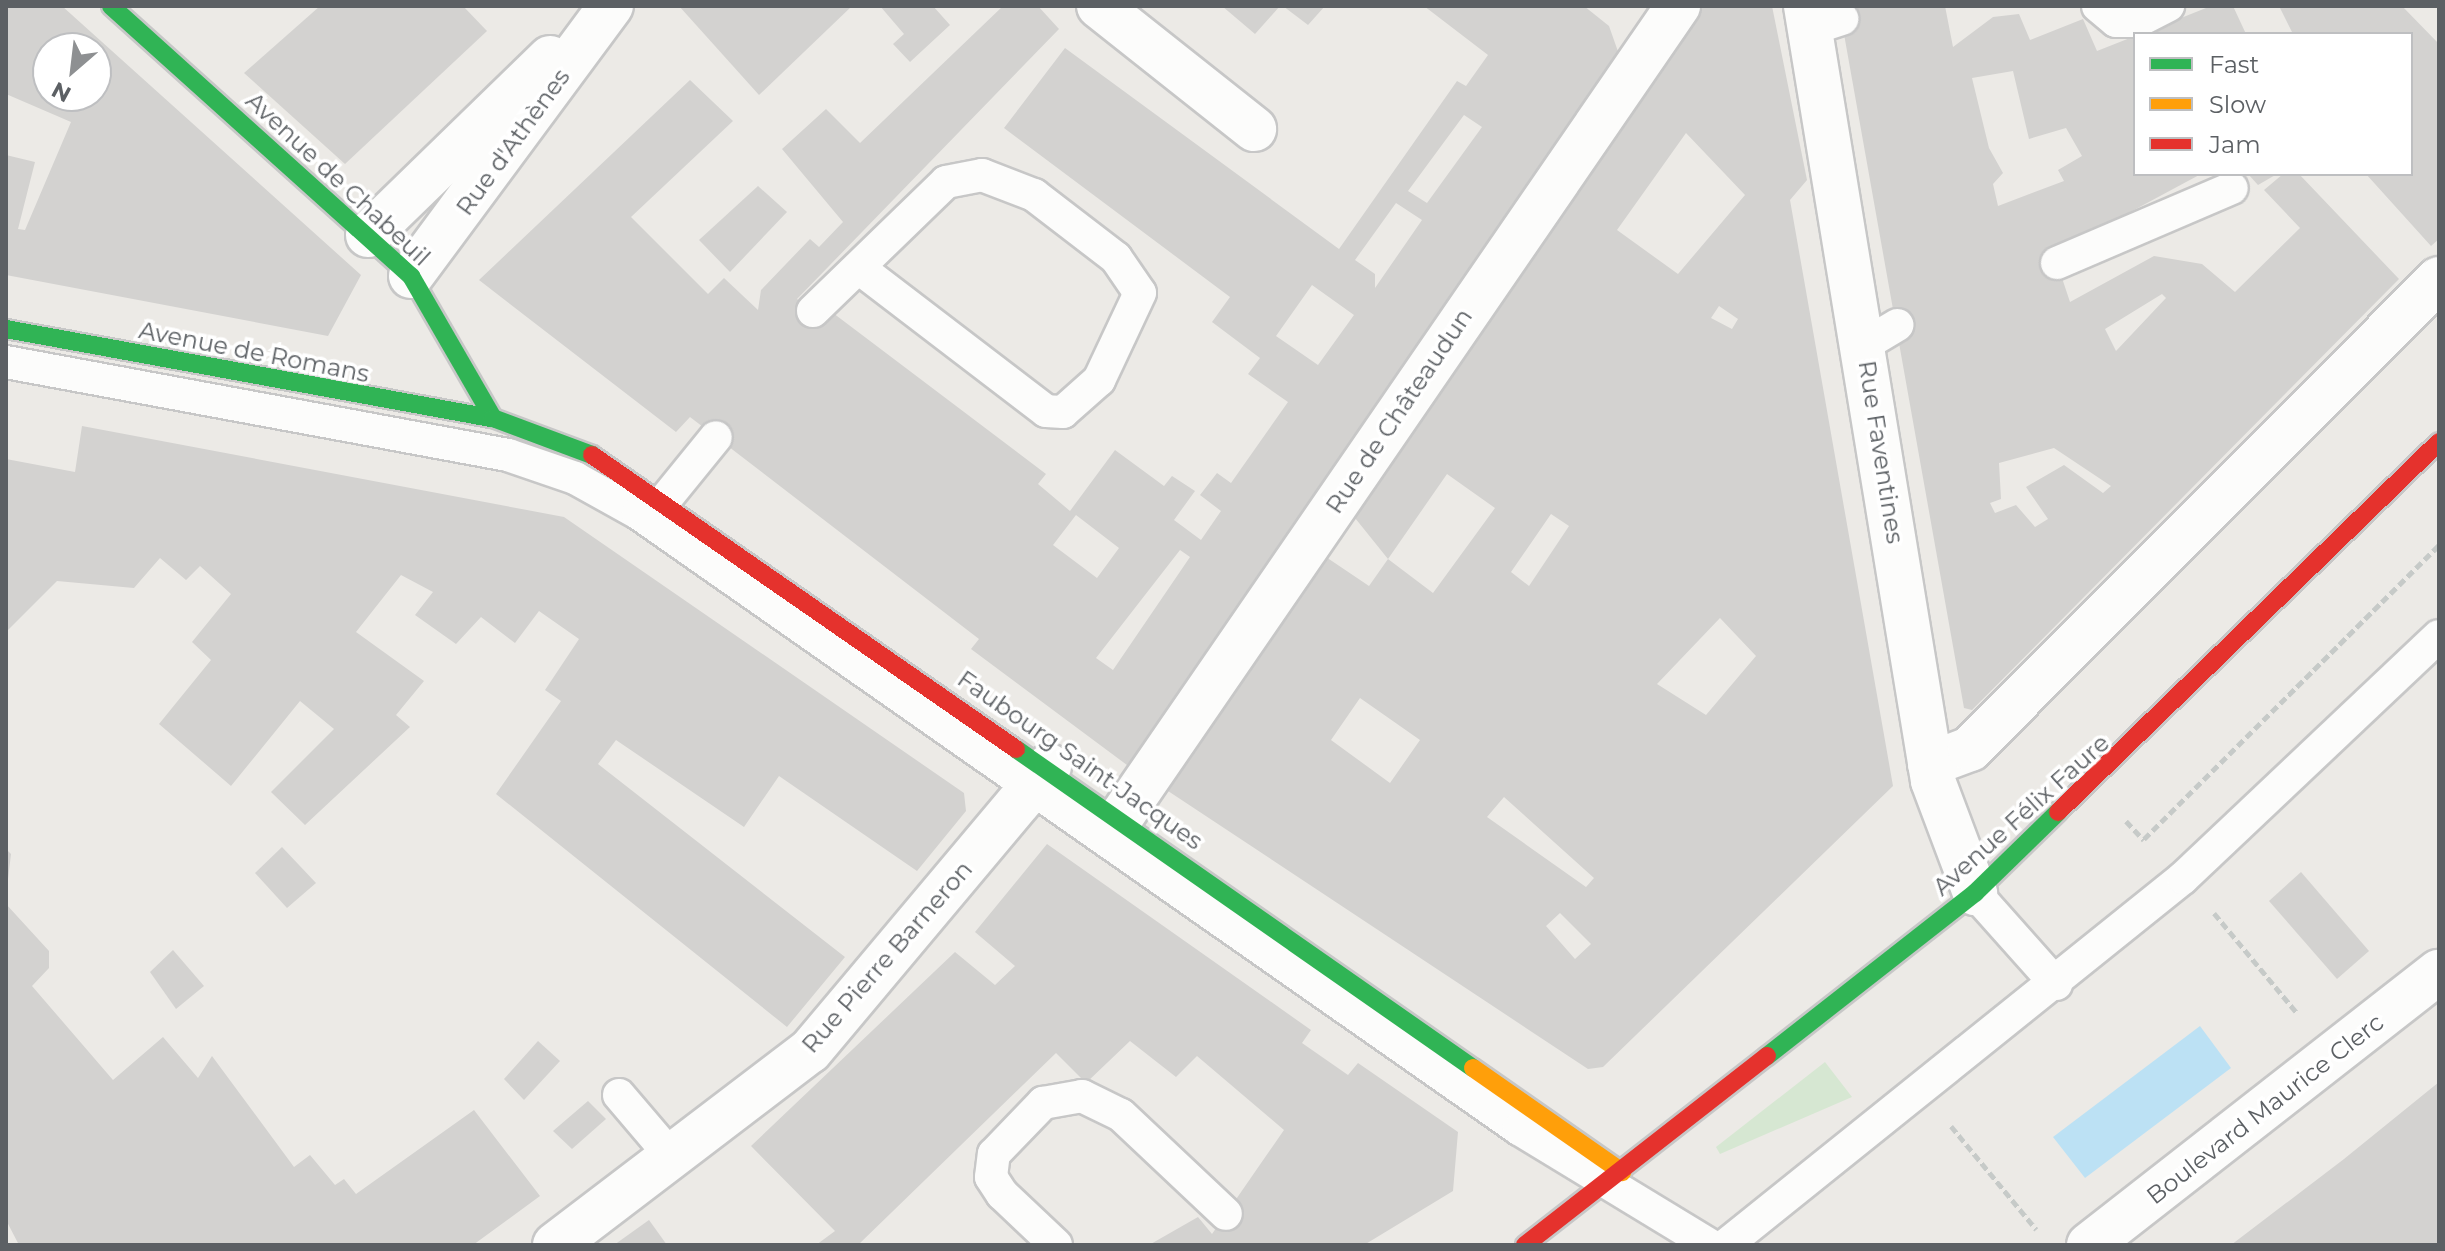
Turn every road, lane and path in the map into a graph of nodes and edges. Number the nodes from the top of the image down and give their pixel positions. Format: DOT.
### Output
graph roads {
  1 [pos="111,6"];
  2 [pos="603,6"];
  3 [pos="611,6"];
  4 [pos="1099,6"];
  5 [pos="2098,6"];
  6 [pos="2168,6"];
  7 [pos="1659,13"];
  8 [pos="1820,18"];
  9 [pos="1254,129"];
  10 [pos="2232,188"];
  11 [pos="368,235"];
  12 [pos="2057,263"];
  13 [pos="859,268"];
  14 [pos="411,276"];
  15 [pos="2439,279"];
  16 [pos="813,311"];
  17 [pos="6,329"];
  18 [pos="6,362"];
  19 [pos="493,418"];
  20 [pos="716,437"];
  21 [pos="2439,442"];
  22 [pos="664,501"];
  23 [pos="2439,545"];
  24 [pos="2439,636"];
  25 [pos="1930,764"];
  26 [pos="1040,777"];
  27 [pos="1121,817"];
  28 [pos="2123,818"];
  29 [pos="2144,839"];
  30 [pos="2155,850"];
  31 [pos="1975,893"];
  32 [pos="2208,907"];
  33 [pos="2439,972"];
  34 [pos="2056,984"];
  35 [pos="2334,1056"];
  36 [pos="619,1095"];
  37 [pos="1946,1120"];
  38 [pos="671,1156"];
  39 [pos="1613,1179"];
  40 [pos="1226,1214"];
  41 [pos="2040,1234"];
  42 [pos="555,1245"];
  43 [pos="1056,1245"];
  44 [pos="1525,1245"];
  45 [pos="1712,1245"];
  46 [pos="1726,1245"];
  47 [pos="2089,1245"];
  1 -- 11 [label="street, Avenue de Chabeuil"];
  2 -- 11 [label="street, Rue d'Athènes"];
  3 -- 14 [label="street, Rue d'Athènes"];
  4 -- 9 [label="street"];
  5 -- 6 [label="lane"];
  7 -- 27 [label="street, Rue de Châteaudun"];
  8 -- 25 [label="street, Rue Faventines"];
  10 -- 12 [label="lane"];
  11 -- 14 [label="street, Avenue de Chabeuil"];
  13 -- 13 [label="lane"];
  13 -- 16 [label="lane"];
  14 -- 19 [label="street, Avenue de Chabeuil"];
  15 -- 25 [label="street"];
  17 -- 19 [label="street, Avenue de Romans"];
  18 -- 26 [label="lane"];
  19 -- 22 [label="street, Faubourg Saint-Jacques"];
  20 -- 22 [label="lane"];
  21 -- 31 [label="street, Avenue Félix Faure"];
  22 -- 26 [label="street, Faubourg Saint-Jacques"];
  23 -- 29 [label="path"];
  24 -- 34 [label="lane"];
  25 -- 31 [label="street, Rue Faventines"];
  26 -- 27 [label="street, Faubourg Saint-Jacques"];
  26 -- 38 [label="street, Rue Pierre Barneron"];
  26 -- 39 [label="lane"];
  27 -- 39 [label="street, Faubourg Saint-Jacques"];
  28 -- 29 [label="path"];
  29 -- 30 [label="path"];
  31 -- 34 [label="lane"];
  31 -- 39 [label="street, Avenue Félix Faure"];
  32 -- 35 [label="path"];
  33 -- 35 [label="street, Boulevard Maurice Clerc"];
  34 -- 46 [label="lane"];
  35 -- 47 [label="street, Boulevard Maurice Clerc"];
  36 -- 38 [label="lane"];
  37 -- 41 [label="path"];
  38 -- 42 [label="street, Rue Pierre Barneron"];
  39 -- 44 [label="street, Avenue Félix Faure"];
  39 -- 45 [label="lane"];
  40 -- 43 [label="lane"];
}
